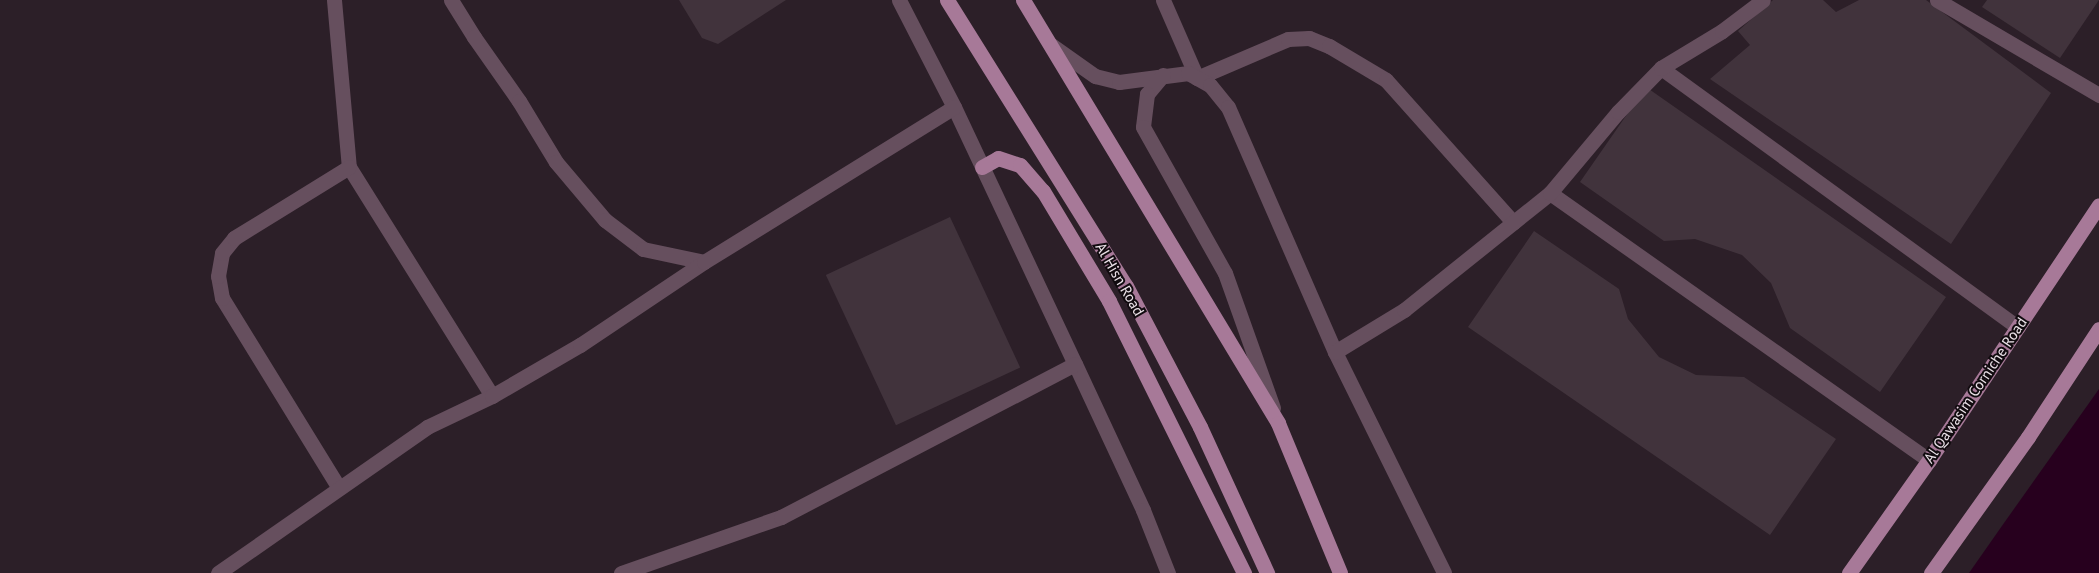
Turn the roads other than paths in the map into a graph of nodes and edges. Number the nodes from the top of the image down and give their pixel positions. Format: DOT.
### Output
graph roads {
  1 [pos="334,0"];
  2 [pos="451,0"];
  3 [pos="900,0"];
  4 [pos="947,0"];
  5 [pos="1023,0"];
  6 [pos="1163,0"];
  7 [pos="1763,0"];
  8 [pos="1937,0"];
  9 [pos="1051,45"];
  10 [pos="1661,68"];
  11 [pos="1163,74"];
  12 [pos="1197,78"];
  13 [pos="2099,95"];
  14 [pos="954,107"];
  15 [pos="349,167"];
  16 [pos="982,167"];
  17 [pos="1550,193"];
  18 [pos="2099,205"];
  19 [pos="1513,222"];
  20 [pos="704,262"];
  21 [pos="2018,327"];
  22 [pos="2099,329"];
  23 [pos="1335,352"];
  24 [pos="1075,364"];
  25 [pos="492,396"];
  26 [pos="1278,423"];
  27 [pos="1929,460"];
  28 [pos="339,488"];
  29 [pos="218,573"];
  30 [pos="621,573"];
  31 [pos="1168,573"];
  32 [pos="1244,573"];
  33 [pos="1267,573"];
  34 [pos="1340,573"];
  35 [pos="1444,573"];
  36 [pos="1848,573"];
  37 [pos="1931,573"];
  1 -- 15 [label="street"];
  2 -- 20 [label="street"];
  3 -- 14 [label="street"];
  4 -- 33 [label="main road, Al Hisn Road"];
  5 -- 9 [label="main road"];
  6 -- 12 [label="street"];
  7 -- 10 [label="street"];
  8 -- 13 [label="street"];
  9 -- 11 [label="street"];
  9 -- 26 [label="main road"];
  10 -- 17 [label="street"];
  10 -- 21 [label="street"];
  11 -- 12 [label="street"];
  11 -- 26 [label="street"];
  12 -- 19 [label="street"];
  12 -- 23 [label="street"];
  14 -- 16 [label="street"];
  14 -- 20 [label="street"];
  15 -- 25 [label="street"];
  15 -- 28 [label="street"];
  16 -- 24 [label="street"];
  16 -- 32 [label="main road"];
  17 -- 19 [label="street"];
  17 -- 27 [label="street"];
  18 -- 21 [label="main road, Al Qawasim Corniche Road"];
  19 -- 23 [label="street"];
  20 -- 25 [label="street"];
  21 -- 27 [label="main road, Al Qawasim Corniche Road"];
  22 -- 37 [label="main road"];
  23 -- 35 [label="street"];
  24 -- 30 [label="street"];
  24 -- 31 [label="street"];
  25 -- 28 [label="street"];
  26 -- 34 [label="main road"];
  27 -- 36 [label="main road, Al Qawasim Corniche Road"];
  28 -- 29 [label="street"];
}
